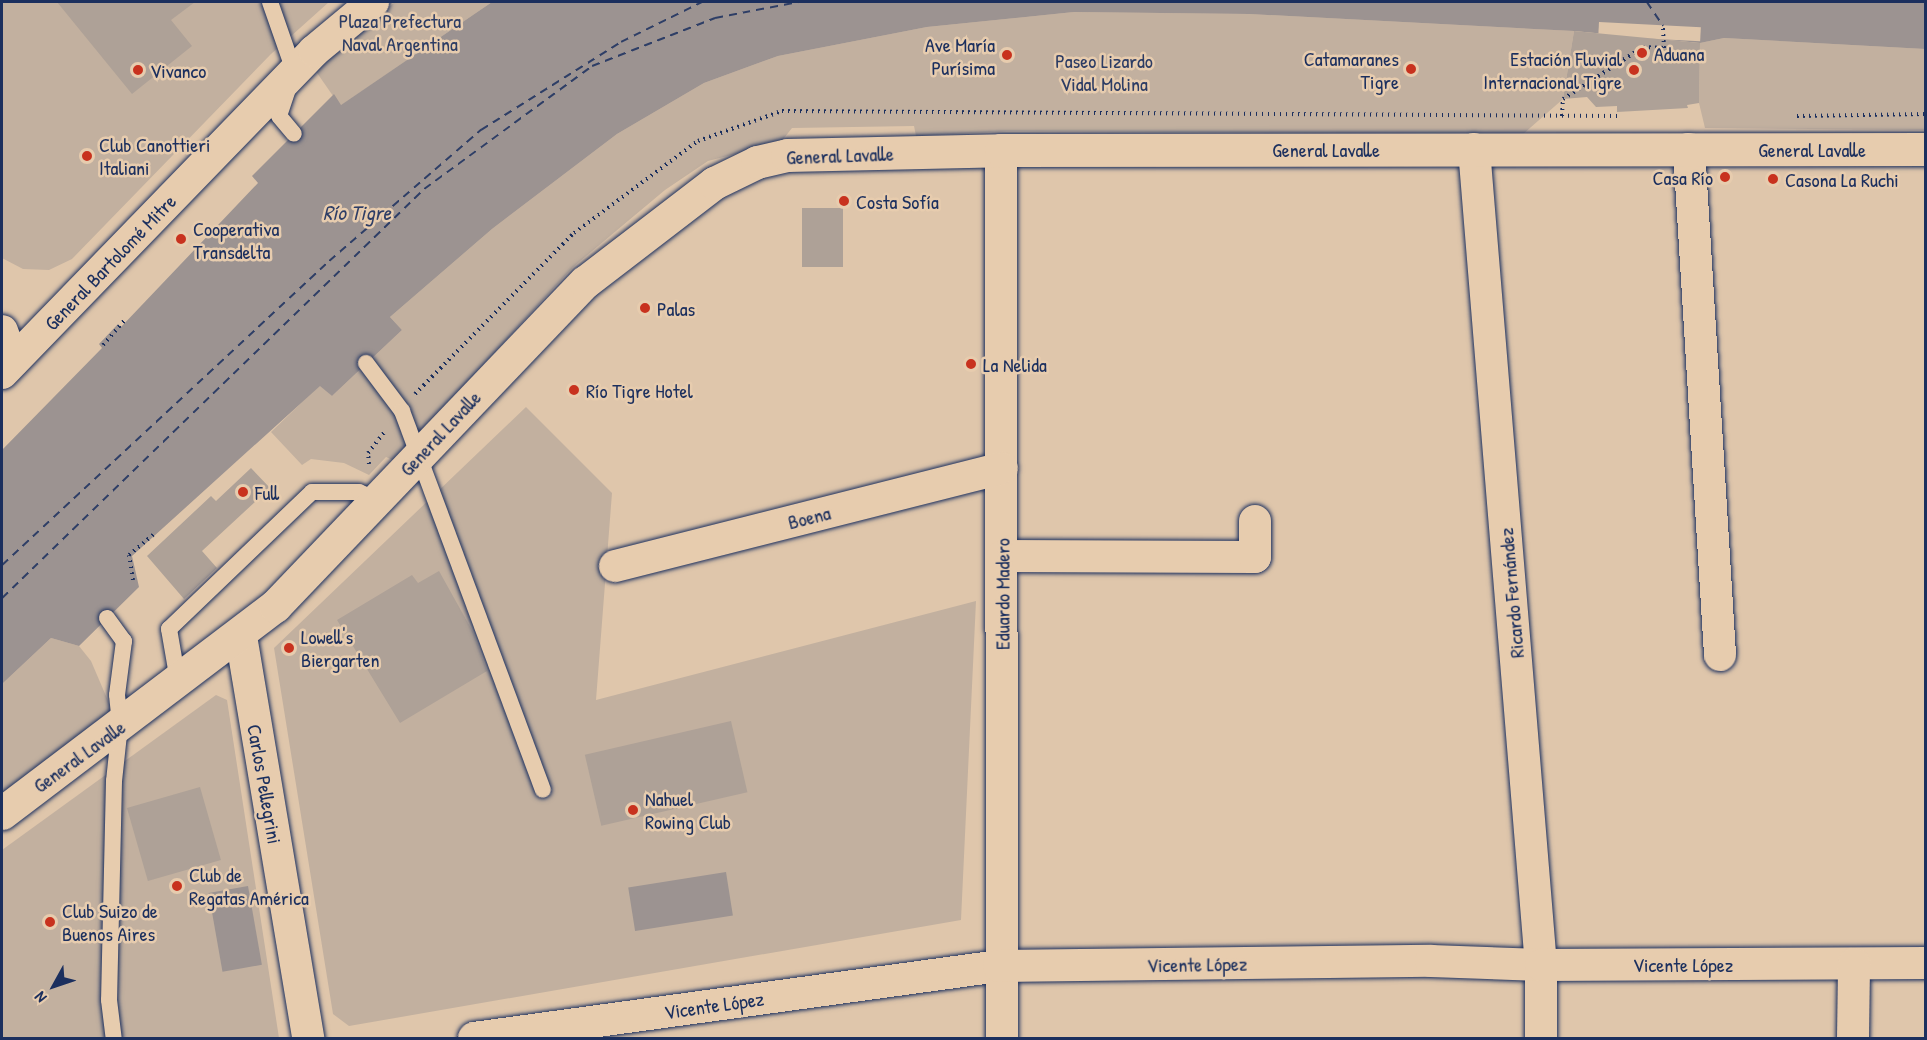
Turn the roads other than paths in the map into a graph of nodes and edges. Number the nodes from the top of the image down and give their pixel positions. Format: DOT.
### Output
graph roads {
  1 [pos="270,2"];
  2 [pos="373,2"];
  3 [pos="294,71"];
  4 [pos="294,134"];
  5 [pos="1474,149"];
  6 [pos="1689,149"];
  7 [pos="1926,149"];
  8 [pos="1001,150"];
  9 [pos="2,332"];
  10 [pos="366,363"];
  11 [pos="7,367"];
  12 [pos="417,457"];
  13 [pos="1002,468"];
  14 [pos="368,496"];
  15 [pos="1256,521"];
  16 [pos="1003,556"];
  17 [pos="615,566"];
  18 [pos="107,618"];
  19 [pos="241,636"];
  20 [pos="1720,655"];
  21 [pos="178,683"];
  22 [pos="120,725"];
  23 [pos="543,790"];
  24 [pos="2,813"];
  25 [pos="1926,963"];
  26 [pos="1854,964"];
  27 [pos="1541,965"];
  28 [pos="999,966"];
  29 [pos="114,1038"];
  30 [pos="308,1038"];
  31 [pos="474,1038"];
  32 [pos="1002,1038"];
  33 [pos="1541,1038"];
  34 [pos="1853,1038"];
  1 -- 3 [label="lane"];
  2 -- 3 [label="street, General Bartolomé Mitre"];
  3 -- 4 [label="lane"];
  3 -- 11 [label="street, General Bartolomé Mitre"];
  5 -- 6 [label="street, General Lavalle"];
  5 -- 8 [label="street, General Lavalle"];
  5 -- 27 [label="street, Ricardo Fernández"];
  6 -- 7 [label="street, General Lavalle"];
  6 -- 20 [label="street"];
  8 -- 12 [label="street, General Lavalle"];
  8 -- 13 [label="street, Eduardo Madero"];
  9 -- 11 [label="street"];
  10 -- 12 [label="lane"];
  12 -- 14 [label="street, General Lavalle"];
  12 -- 23 [label="lane"];
  13 -- 16 [label="street, Eduardo Madero"];
  13 -- 17 [label="street, Boena"];
  14 -- 19 [label="street, General Lavalle"];
  14 -- 21 [label="lane"];
  15 -- 16 [label="street"];
  16 -- 28 [label="street, Eduardo Madero"];
  18 -- 22 [label="lane"];
  19 -- 21 [label="street, General Lavalle"];
  19 -- 30 [label="street, Carlos Pellegrini"];
  21 -- 22 [label="street, General Lavalle"];
  22 -- 24 [label="street, General Lavalle"];
  22 -- 29 [label="lane"];
  25 -- 26 [label="street, Vicente López"];
  26 -- 27 [label="street, Vicente López"];
  26 -- 34 [label="street"];
  27 -- 28 [label="street, Vicente López"];
  27 -- 33 [label="street, Ricardo Fernández"];
  28 -- 31 [label="street, Vicente López"];
  28 -- 32 [label="street, Eduardo Madero"];
}
